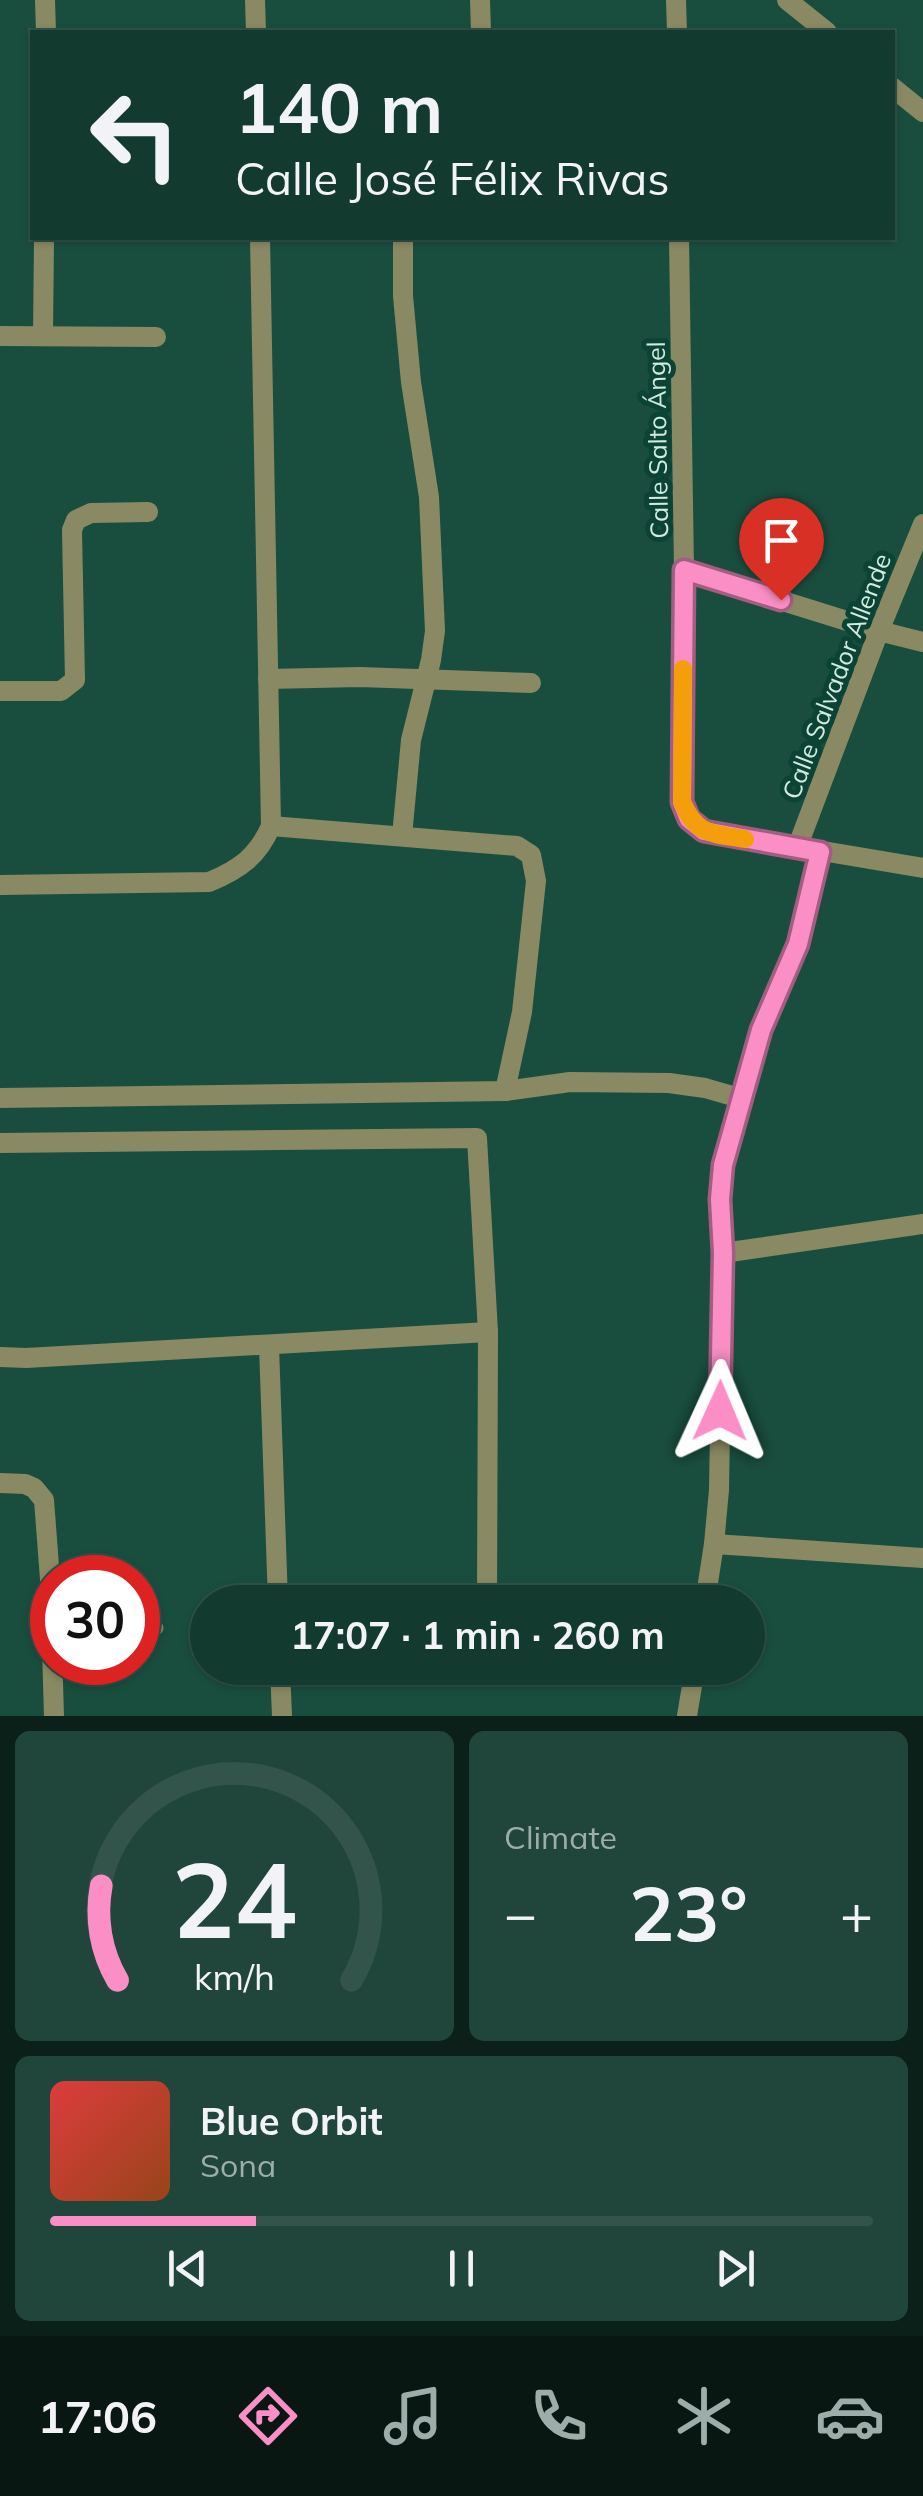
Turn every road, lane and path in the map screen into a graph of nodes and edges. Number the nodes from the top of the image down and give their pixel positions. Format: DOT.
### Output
graph roads {
  1 [pos="45,0"];
  2 [pos="255,0"];
  3 [pos="480,0"];
  4 [pos="676,0"];
  5 [pos="787,0"];
  6 [pos="46,30"];
  7 [pos="256,30"];
  8 [pos="481,30"];
  9 [pos="677,30"];
  10 [pos="824,30"];
  11 [pos="895,89"];
  12 [pos="923,112"];
  13 [pos="44,240"];
  14 [pos="260,240"];
  15 [pos="404,240"];
  16 [pos="680,240"];
  17 [pos="0,336"];
  18 [pos="43,336"];
  19 [pos="156,337"];
  20 [pos="148,512"];
  21 [pos="923,524"];
  22 [pos="684,570"];
  23 [pos="879,631"];
  24 [pos="923,642"];
  25 [pos="425,678"];
  26 [pos="268,679"];
  27 [pos="531,683"];
  28 [pos="0,691"];
  29 [pos="271,826"];
  30 [pos="402,836"];
  31 [pos="797,848"];
  32 [pos="820,852"];
  33 [pos="923,868"];
  34 [pos="0,885"];
  35 [pos="505,1090"];
  36 [pos="0,1098"];
  37 [pos="743,1099"];
  38 [pos="0,1143"];
  39 [pos="923,1224"];
  40 [pos="723,1253"];
  41 [pos="488,1332"];
  42 [pos="269,1346"];
  43 [pos="0,1357"];
  44 [pos="0,1482"];
  45 [pos="714,1544"];
  46 [pos="47,1555"];
  47 [pos="923,1558"];
  48 [pos="277,1585"];
  49 [pos="487,1585"];
  50 [pos="708,1585"];
  51 [pos="53,1685"];
  52 [pos="281,1685"];
  53 [pos="692,1685"];
  54 [pos="54,1716"];
  55 [pos="282,1716"];
  56 [pos="687,1716"];
  1 -- 6 [label="street"];
  2 -- 7 [label="street"];
  3 -- 8 [label="street"];
  4 -- 9 [label="street"];
  5 -- 10 [label="street"];
  11 -- 12 [label="street"];
  13 -- 18 [label="street"];
  14 -- 26 [label="street"];
  15 -- 25 [label="street"];
  16 -- 22 [label="street, Calle Salto Ángel"];
  17 -- 18 [label="street"];
  18 -- 19 [label="street"];
  20 -- 28 [label="street"];
  21 -- 23 [label="street, Calle Salvador Allende"];
  22 -- 23 [label="street"];
  22 -- 31 [label="street, Calle Salto Ángel"];
  23 -- 24 [label="street"];
  23 -- 31 [label="street, Calle Salvador Allende"];
  25 -- 26 [label="street"];
  25 -- 27 [label="street"];
  25 -- 30 [label="street"];
  26 -- 29 [label="street"];
  29 -- 30 [label="street"];
  29 -- 34 [label="street"];
  30 -- 35 [label="street"];
  31 -- 32 [label="street"];
  32 -- 33 [label="street"];
  32 -- 37 [label="street"];
  35 -- 36 [label="street"];
  35 -- 37 [label="street"];
  37 -- 40 [label="street"];
  38 -- 41 [label="street"];
  39 -- 40 [label="street"];
  40 -- 45 [label="street"];
  41 -- 42 [label="street"];
  41 -- 49 [label="street"];
  42 -- 43 [label="street"];
  42 -- 48 [label="street"];
  44 -- 46 [label="street"];
  45 -- 47 [label="street"];
  45 -- 50 [label="street"];
  51 -- 54 [label="street"];
  52 -- 55 [label="street"];
  53 -- 56 [label="street"];
}
